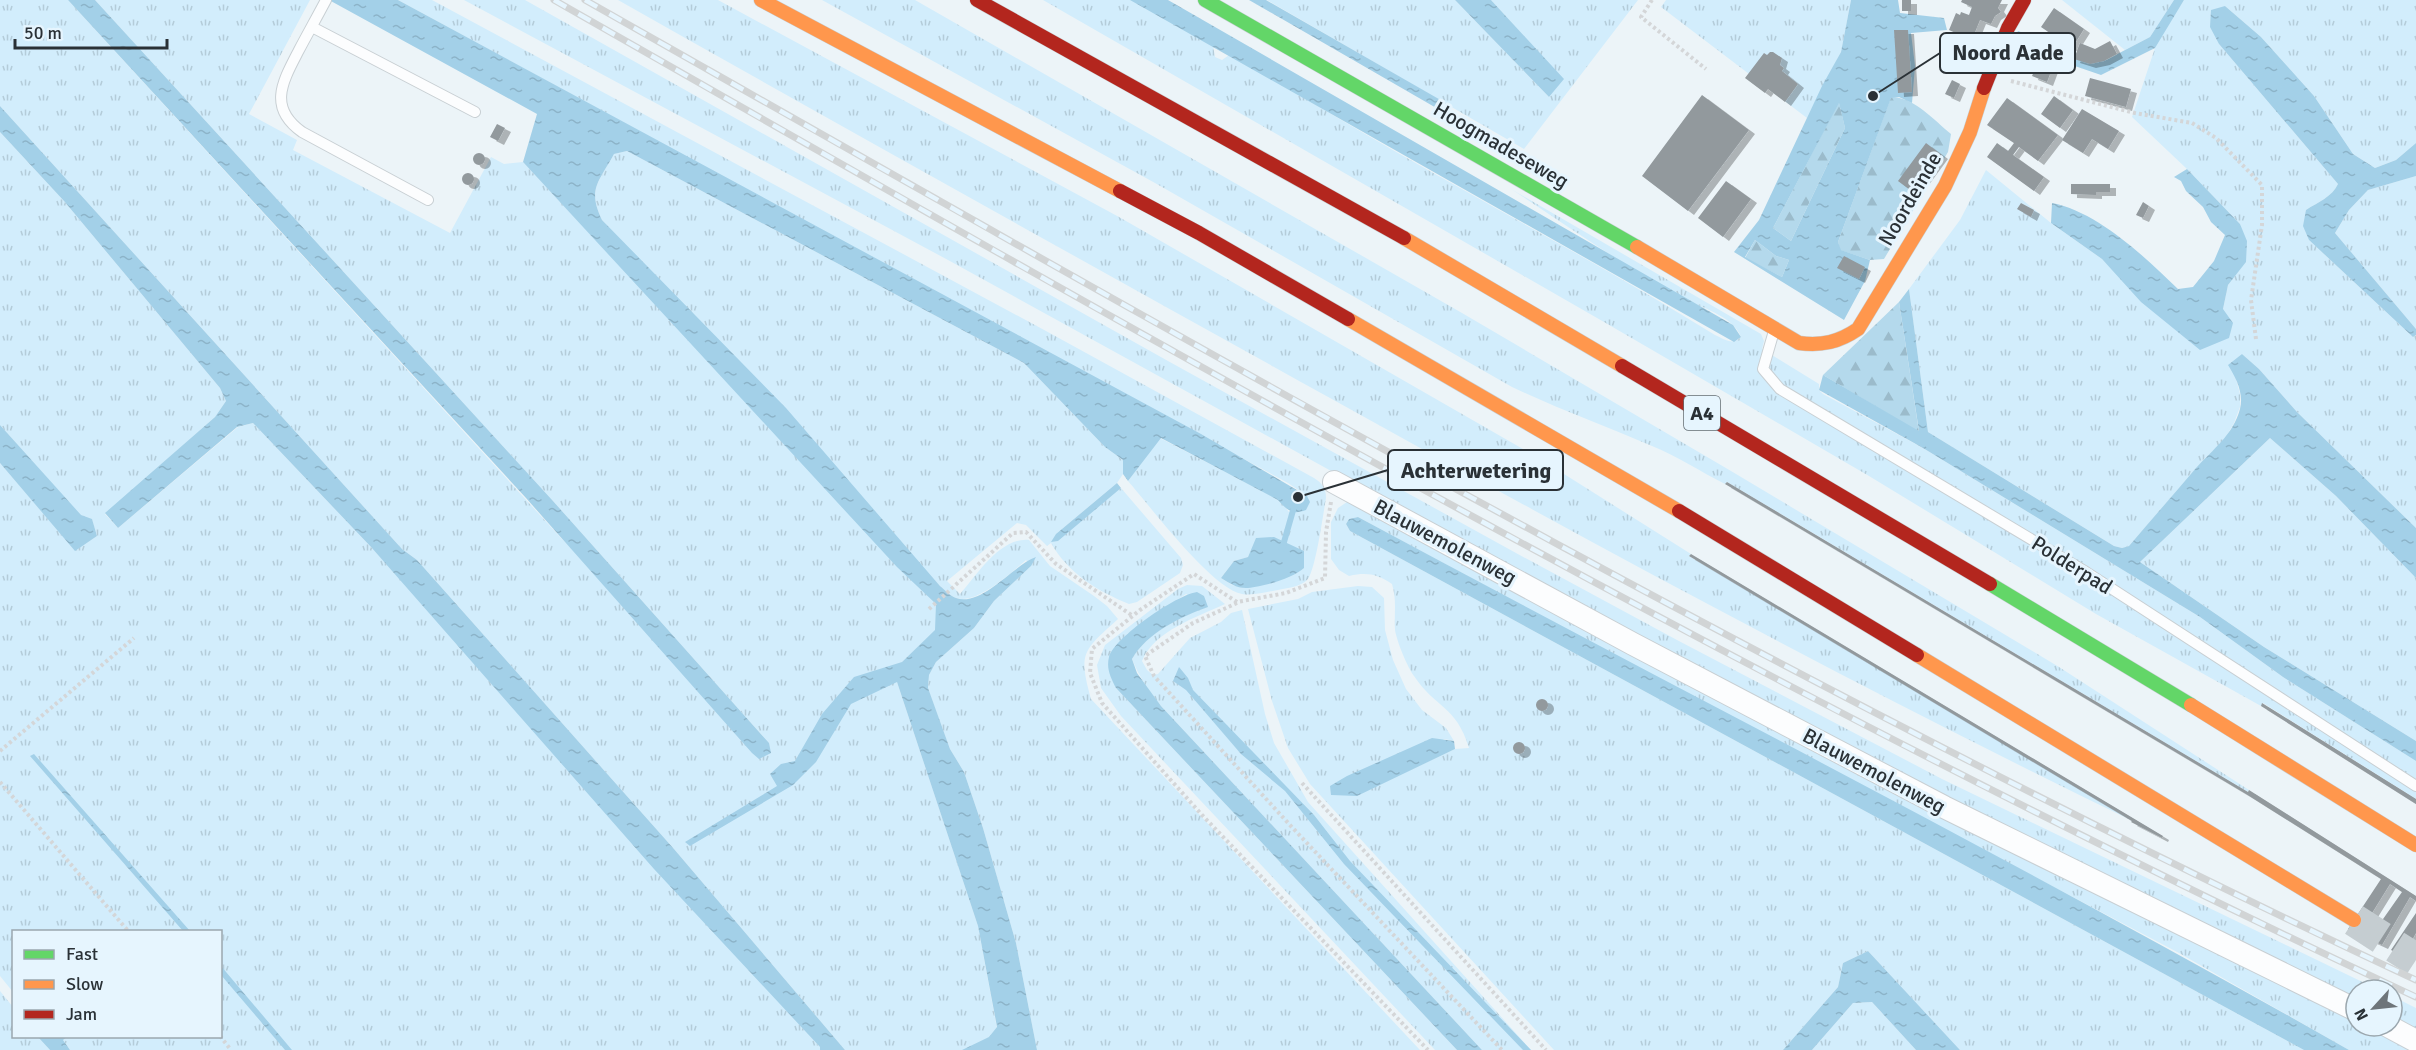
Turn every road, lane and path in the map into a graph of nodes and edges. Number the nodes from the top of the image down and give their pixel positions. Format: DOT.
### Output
graph roads {
  1 [pos="326,0"];
  2 [pos="761,0"];
  3 [pos="977,0"];
  4 [pos="1205,0"];
  5 [pos="1652,0"];
  6 [pos="2024,0"];
  7 [pos="312,27"];
  8 [pos="1706,69"];
  9 [pos="1988,74"];
  10 [pos="475,112"];
  11 [pos="428,200"];
  12 [pos="1774,329"];
  13 [pos="2256,339"];
  14 [pos="1334,482"];
  15 [pos="1237,602"];
  16 [pos="929,609"];
  17 [pos="1133,616"];
  18 [pos="134,638"];
  19 [pos="0,751"];
  20 [pos="0,782"];
  21 [pos="1302,783"];
  22 [pos="2416,786"];
  23 [pos="2416,845"];
  24 [pos="2354,920"];
  25 [pos="127,930"];
  26 [pos="2344,1004"];
  27 [pos="221,1038"];
  28 [pos="231,1050"];
  29 [pos="1428,1050"];
  30 [pos="1502,1050"];
  31 [pos="1546,1050"];
  1 -- 7 [label="lane"];
  2 -- 24 [label="main road"];
  3 -- 23 [label="main road, A4"];
  4 -- 12 [label="main road, Hoogmadeseweg"];
  5 -- 8 [label="path"];
  6 -- 9 [label="main road, Noordeinde"];
  7 -- 10 [label="lane"];
  7 -- 11 [label="lane"];
  9 -- 12 [label="main road, Noordeinde"];
  9 -- 13 [label="path"];
  12 -- 22 [label="lane, Polderpad"];
  14 -- 15 [label="path"];
  14 -- 26 [label="street, Blauwemolenweg"];
  15 -- 17 [label="path"];
  15 -- 30 [label="path"];
  16 -- 17 [label="path"];
  17 -- 29 [label="path"];
  18 -- 19 [label="path"];
  20 -- 25 [label="path"];
  21 -- 31 [label="path"];
  27 -- 28 [label="path"];
}
